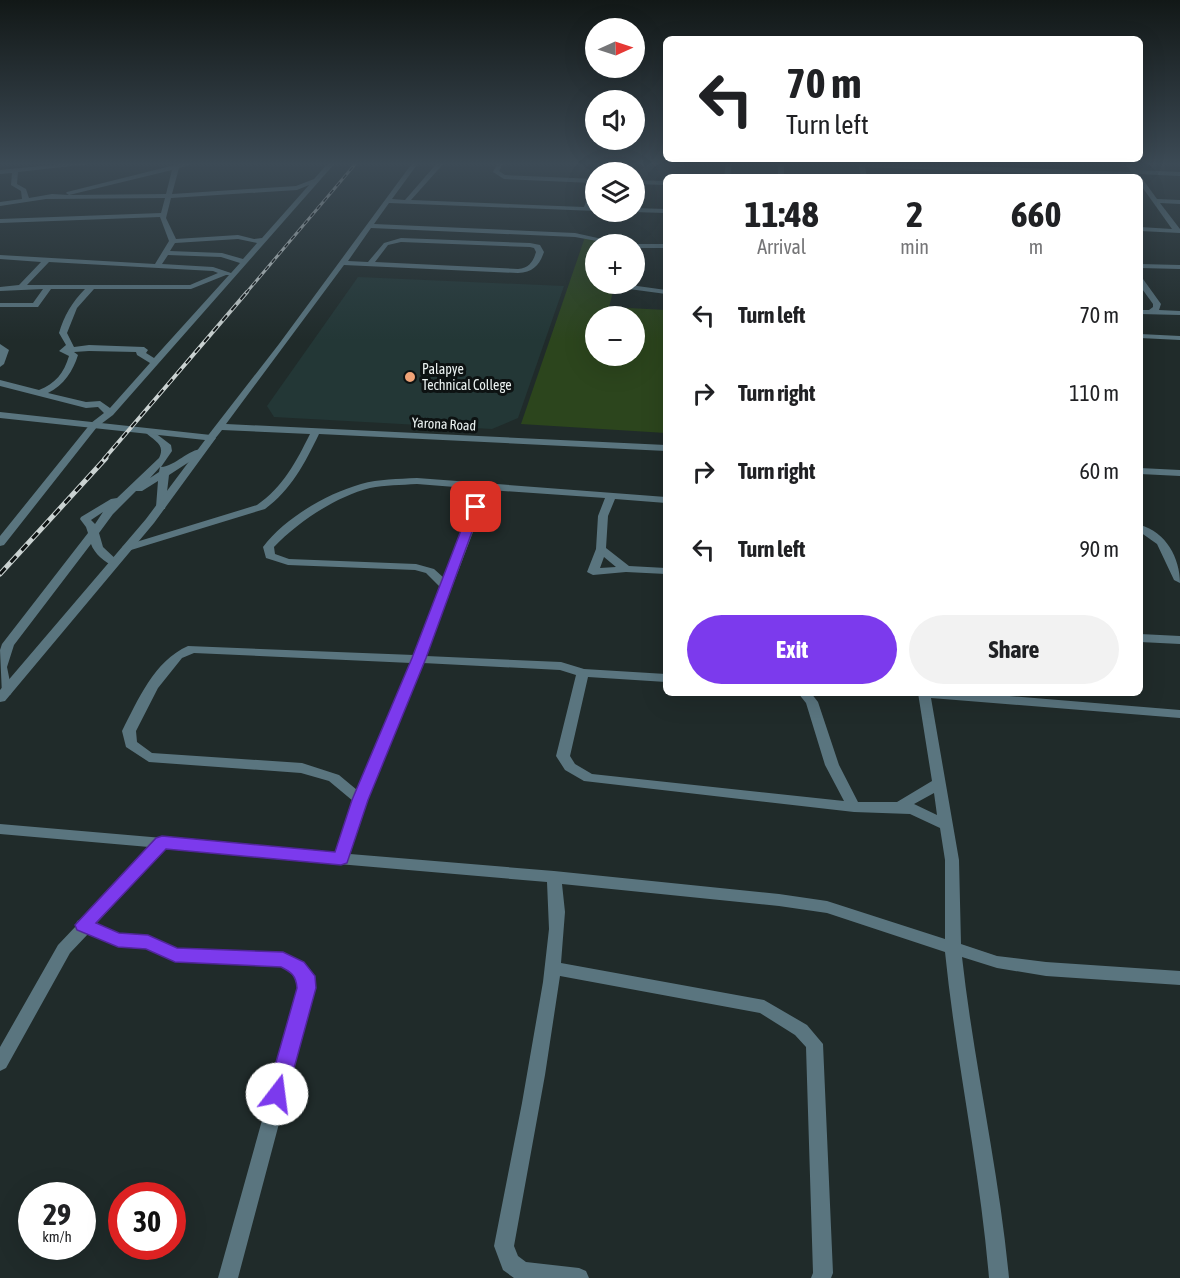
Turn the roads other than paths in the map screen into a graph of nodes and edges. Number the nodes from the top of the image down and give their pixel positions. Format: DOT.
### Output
graph roads {
  1 [pos="166,222"];
  2 [pos="280,222"];
  3 [pos="372,222"];
  4 [pos="369,226"];
  5 [pos="1143,229"];
  6 [pos="1179,231"];
  7 [pos="585,237"];
  8 [pos="264,240"];
  9 [pos="173,241"];
  10 [pos="645,246"];
  11 [pos="663,246"];
  12 [pos="166,253"];
  13 [pos="0,256"];
  14 [pos="48,260"];
  15 [pos="244,262"];
  16 [pos="342,263"];
  17 [pos="370,264"];
  18 [pos="157,266"];
  19 [pos="1143,266"];
  20 [pos="1180,267"];
  21 [pos="229,273"];
  22 [pos="1143,285"];
  23 [pos="22,286"];
  24 [pos="49,287"];
  25 [pos="92,287"];
  26 [pos="191,287"];
  27 [pos="0,290"];
  28 [pos="645,291"];
  29 [pos="663,292"];
  30 [pos="208,302"];
  31 [pos="0,305"];
  32 [pos="1144,312"];
  33 [pos="1180,313"];
  34 [pos="1143,336"];
  35 [pos="1180,338"];
  36 [pos="0,347"];
  37 [pos="63,351"];
  38 [pos="155,362"];
  39 [pos="0,364"];
  40 [pos="0,383"];
  41 [pos="42,392"];
  42 [pos="110,413"];
  43 [pos="0,415"];
  44 [pos="94,425"];
  45 [pos="220,427"];
  46 [pos="316,431"];
  47 [pos="150,432"];
  48 [pos="211,438"];
  49 [pos="663,448"];
  50 [pos="201,451"];
  51 [pos="163,459"];
  52 [pos="1143,471"];
  53 [pos="164,473"];
  54 [pos="1180,473"];
  55 [pos="485,488"];
  56 [pos="124,496"];
  57 [pos="610,496"];
  58 [pos="663,500"];
  59 [pos="161,507"];
  60 [pos="1143,529"];
  61 [pos="94,535"];
  62 [pos="0,543"];
  63 [pos="127,548"];
  64 [pos="601,549"];
  65 [pos="114,563"];
  66 [pos="627,569"];
  67 [pos="663,571"];
  68 [pos="1180,580"];
  69 [pos="445,586"];
  70 [pos="1143,638"];
  71 [pos="1180,640"];
  72 [pos="419,658"];
  73 [pos="583,673"];
  74 [pos="663,678"];
  75 [pos="3,695"];
  76 [pos="807,696"];
  77 [pos="924,696"];
  78 [pos="961,696"];
  79 [pos="1180,714"];
  80 [pos="938,784"];
  81 [pos="360,800"];
  82 [pos="854,807"];
  83 [pos="899,807"];
  84 [pos="945,825"];
  85 [pos="0,829"];
  86 [pos="162,842"];
  87 [pos="341,859"];
  88 [pos="554,877"];
  89 [pos="83,925"];
  90 [pos="953,948"];
  91 [pos="553,968"];
  92 [pos="1180,978"];
  93 [pos="0,1063"];
  94 [pos="228,1278"];
  95 [pos="579,1278"];
  96 [pos="821,1278"];
  97 [pos="999,1278"];
  1 -- 9 [label="street"];
  2 -- 8 [label="street"];
  3 -- 4 [label="street"];
  4 -- 7 [label="street"];
  4 -- 16 [label="street"];
  5 -- 6 [label="street"];
  8 -- 9 [label="street"];
  8 -- 15 [label="street"];
  9 -- 12 [label="street"];
  10 -- 11 [label="street"];
  12 -- 15 [label="street"];
  12 -- 18 [label="street"];
  13 -- 14 [label="street"];
  14 -- 18 [label="street"];
  14 -- 23 [label="street"];
  15 -- 21 [label="street"];
  16 -- 17 [label="street"];
  16 -- 45 [label="street"];
  17 -- 17 [label="street"];
  18 -- 21 [label="street"];
  19 -- 20 [label="street"];
  21 -- 26 [label="street"];
  21 -- 30 [label="street"];
  22 -- 32 [label="street"];
  23 -- 24 [label="street"];
  23 -- 27 [label="street"];
  24 -- 25 [label="street"];
  24 -- 31 [label="street"];
  25 -- 26 [label="street"];
  25 -- 37 [label="street"];
  26 -- 30 [label="street"];
  28 -- 29 [label="street"];
  30 -- 38 [label="street"];
  32 -- 33 [label="street"];
  34 -- 35 [label="street"];
  36 -- 39 [label="street"];
  37 -- 38 [label="street"];
  37 -- 41 [label="street"];
  38 -- 42 [label="street"];
  40 -- 41 [label="street"];
  41 -- 42 [label="street"];
  42 -- 44 [label="street"];
  43 -- 44 [label="street"];
  44 -- 47 [label="street"];
  44 -- 62 [label="street"];
  45 -- 46 [label="street, Yarona Road"];
  45 -- 48 [label="street"];
  46 -- 49 [label="street, Yarona Road"];
  46 -- 63 [label="street"];
  47 -- 48 [label="street"];
  47 -- 51 [label="street"];
  48 -- 50 [label="street"];
  50 -- 53 [label="street"];
  50 -- 59 [label="street"];
  51 -- 53 [label="street"];
  51 -- 56 [label="street"];
  52 -- 54 [label="street"];
  53 -- 56 [label="street"];
  53 -- 59 [label="street"];
  55 -- 57 [label="street"];
  55 -- 69 [label="street"];
  55 -- 69 [label="street"];
  56 -- 61 [label="street"];
  57 -- 58 [label="street"];
  57 -- 64 [label="street"];
  59 -- 63 [label="street"];
  60 -- 68 [label="street"];
  61 -- 65 [label="street"];
  61 -- 75 [label="street"];
  63 -- 65 [label="street"];
  64 -- 66 [label="street"];
  64 -- 66 [label="street"];
  65 -- 75 [label="street"];
  66 -- 67 [label="street"];
  69 -- 72 [label="street"];
  70 -- 71 [label="street"];
  72 -- 73 [label="street"];
  72 -- 81 [label="street"];
  72 -- 81 [label="street"];
  73 -- 74 [label="street"];
  73 -- 82 [label="street"];
  76 -- 82 [label="street"];
  77 -- 80 [label="street"];
  78 -- 79 [label="street"];
  80 -- 83 [label="street"];
  80 -- 84 [label="street"];
  81 -- 87 [label="street"];
  82 -- 83 [label="street"];
  83 -- 84 [label="street"];
  84 -- 90 [label="street"];
  85 -- 86 [label="street"];
  86 -- 87 [label="street"];
  86 -- 89 [label="street"];
  87 -- 88 [label="street"];
  88 -- 90 [label="street"];
  88 -- 91 [label="street"];
  89 -- 93 [label="street"];
  89 -- 94 [label="street"];
  90 -- 92 [label="street"];
  90 -- 97 [label="street"];
  91 -- 95 [label="street"];
  91 -- 96 [label="street"];
}
